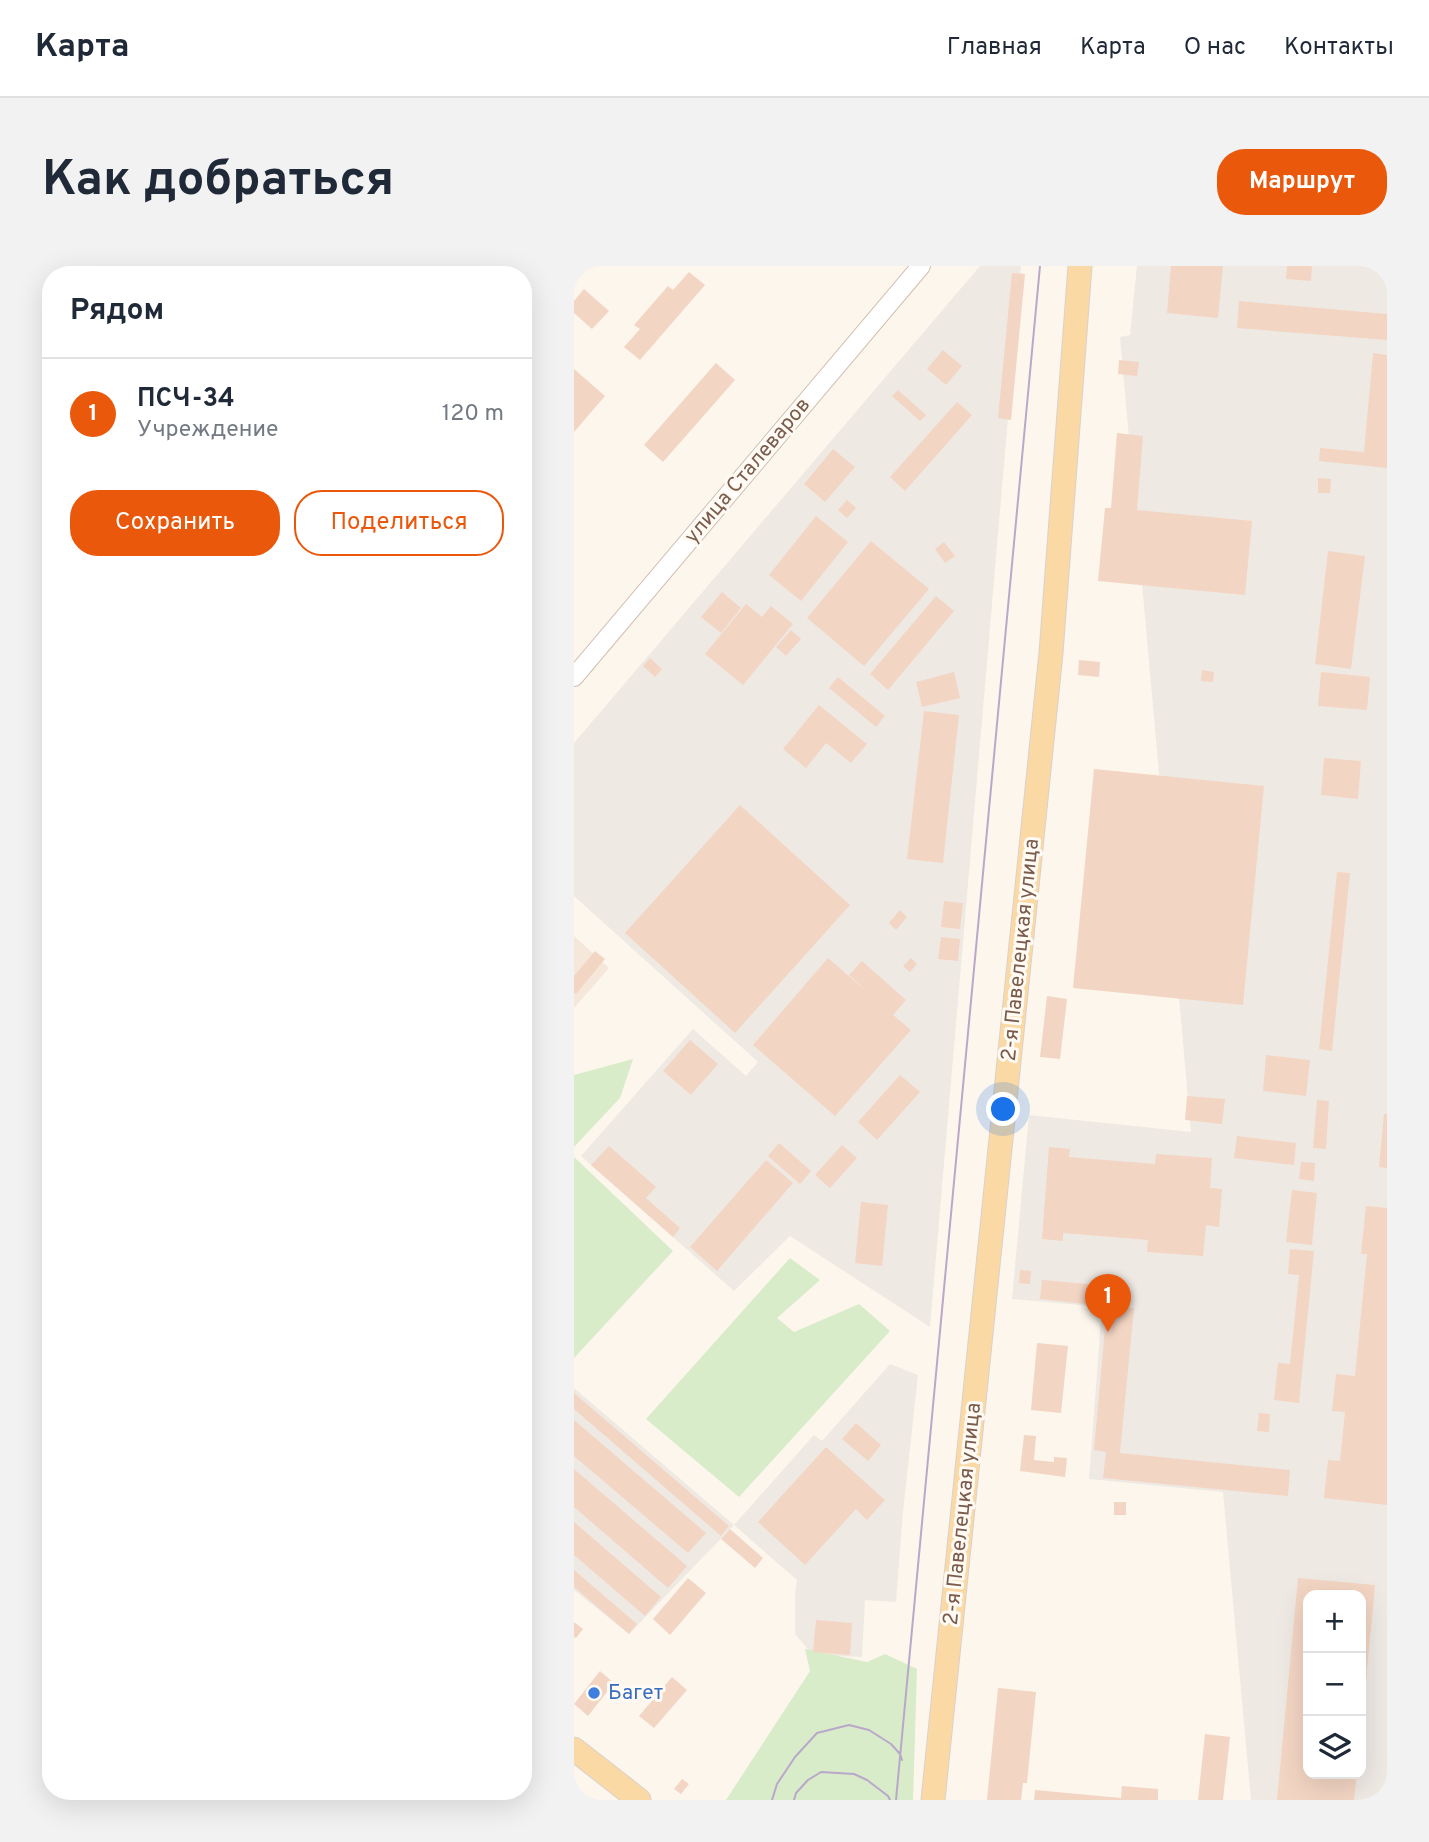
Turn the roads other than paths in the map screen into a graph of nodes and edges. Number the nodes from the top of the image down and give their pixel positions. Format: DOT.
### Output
graph roads {
  1 [pos="921,266"];
  2 [pos="1080,266"];
  3 [pos="574,677"];
  4 [pos="574,1749"];
  5 [pos="639,1800"];
  6 [pos="933,1800"];
  1 -- 3 [label="street, улица Сталеваров"];
  2 -- 6 [label="main road, 2-я Павелецкая улица"];
  4 -- 5 [label="main road"];
}
